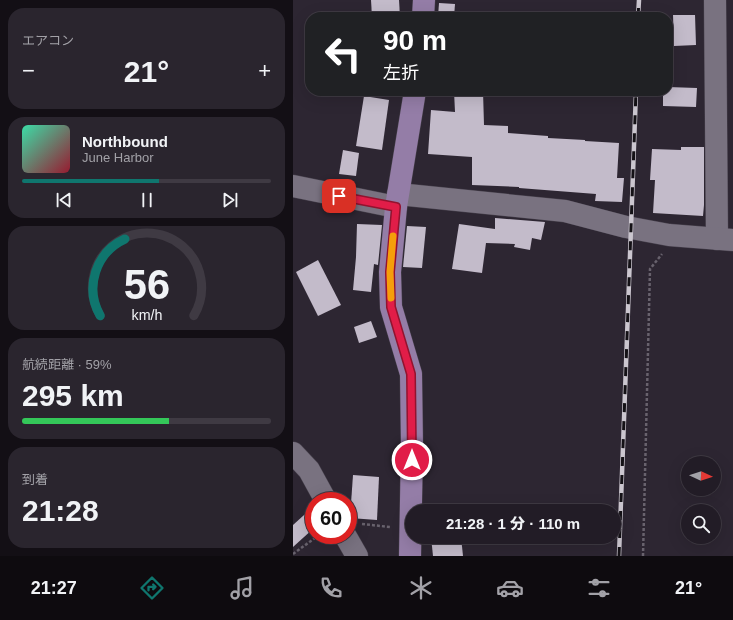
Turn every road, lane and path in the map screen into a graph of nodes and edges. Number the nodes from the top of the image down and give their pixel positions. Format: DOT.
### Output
graph roads {
  1 [pos="424,0"];
  2 [pos="715,0"];
  3 [pos="423,12"];
  4 [pos="414,96"];
  5 [pos="293,186"];
  6 [pos="397,201"];
  7 [pos="725,239"];
  8 [pos="668,254"];
  9 [pos="293,453"];
  10 [pos="321,492"];
  11 [pos="411,504"];
  12 [pos="357,529"];
  13 [pos="405,529"];
  14 [pos="307,544"];
  15 [pos="354,544"];
  16 [pos="410,544"];
  17 [pos="293,554"];
  18 [pos="357,556"];
  19 [pos="410,556"];
  20 [pos="643,556"];
  1 -- 3 [label="main road"];
  2 -- 7 [label="street"];
  4 -- 6 [label="main road"];
  5 -- 6 [label="street"];
  6 -- 7 [label="street"];
  6 -- 11 [label="main road"];
  8 -- 20 [label="path"];
  9 -- 10 [label="street"];
  12 -- 13 [label="path"];
  14 -- 17 [label="path"];
  15 -- 18 [label="street"];
  16 -- 19 [label="main road"];
}
